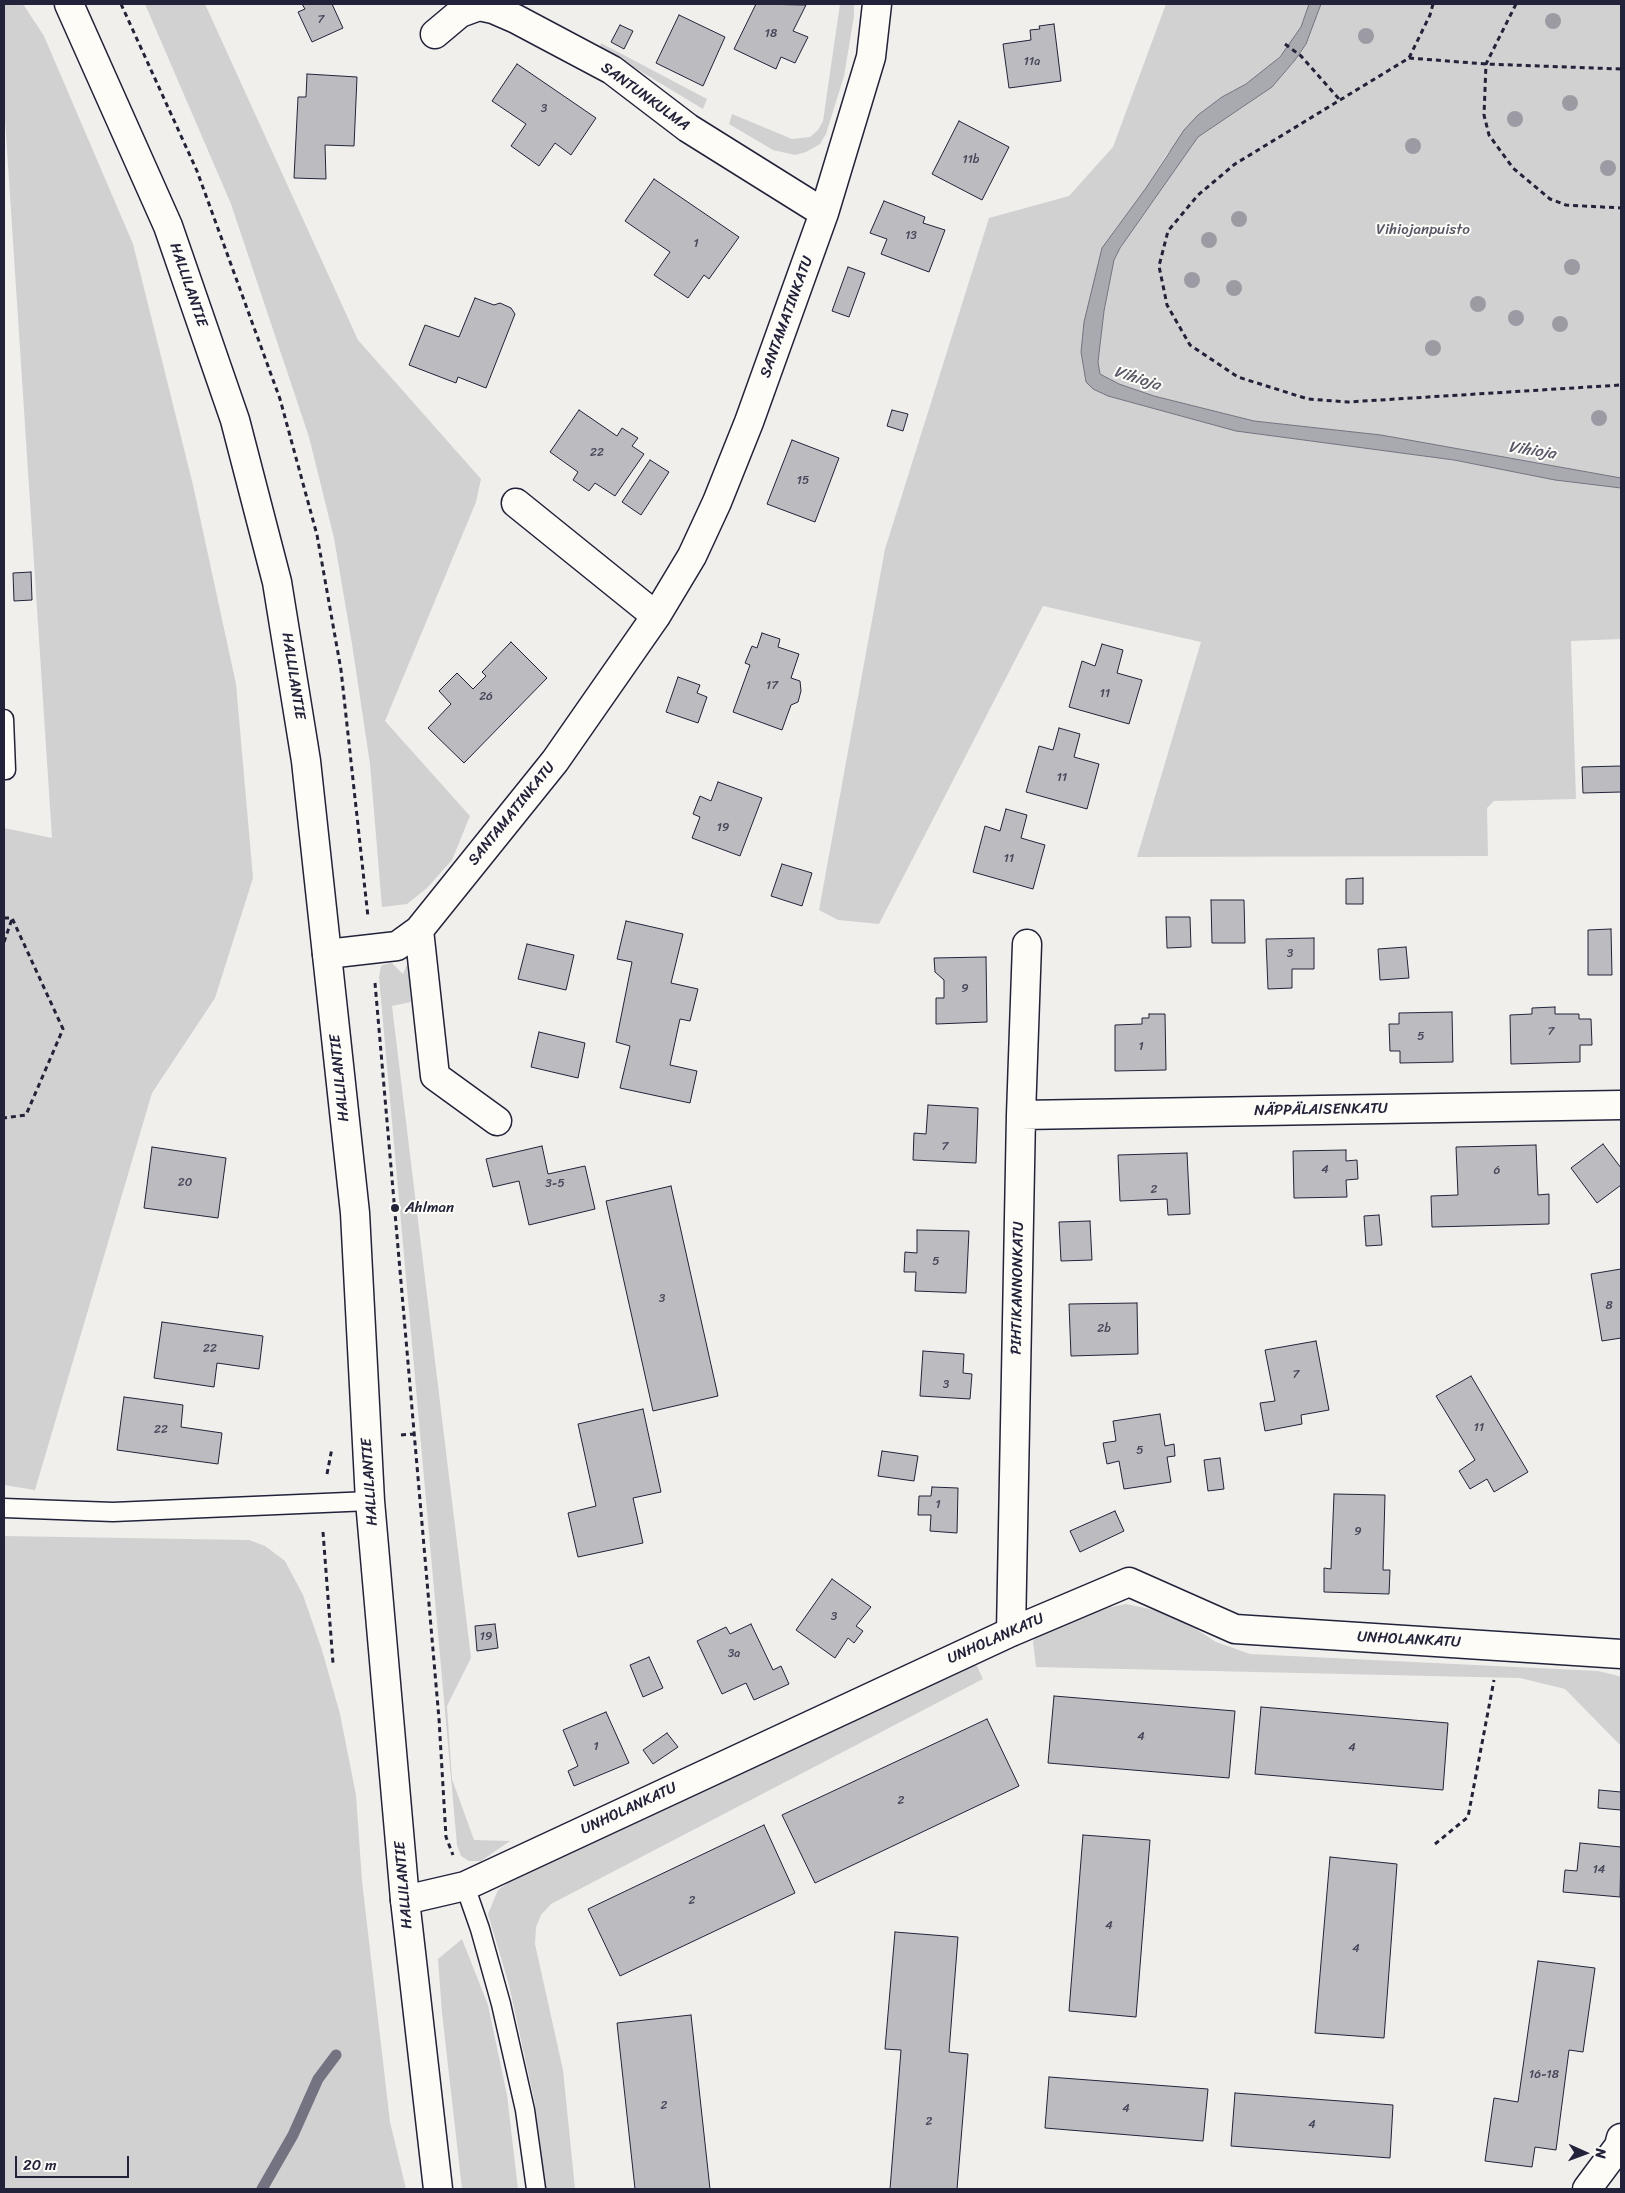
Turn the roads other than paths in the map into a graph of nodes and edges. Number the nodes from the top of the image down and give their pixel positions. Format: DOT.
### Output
graph roads {
  1 [pos="69,4"];
  2 [pos="876,4"];
  3 [pos="435,34"];
  4 [pos="824,213"];
  5 [pos="516,503"];
  6 [pos="656,616"];
  7 [pos="4,718"];
  8 [pos="6,770"];
  9 [pos="419,930"];
  10 [pos="1027,944"];
  11 [pos="328,954"];
  12 [pos="1621,1105"];
  13 [pos="1021,1115"];
  14 [pos="497,1121"];
  15 [pos="370,1501"];
  16 [pos="4,1508"];
  17 [pos="1011,1632"];
  18 [pos="1621,1654"];
  19 [pos="465,1886"];
  20 [pos="405,1900"];
  21 [pos="1621,2138"];
  22 [pos="438,2189"];
  23 [pos="536,2189"];
  24 [pos="1587,2189"];
  1 -- 11 [label="street, HALLILANTIE"];
  2 -- 4 [label="street, SANTAMATINKATU"];
  3 -- 4 [label="street, SANTUNKULMA"];
  4 -- 6 [label="street, SANTAMATINKATU"];
  5 -- 6 [label="street"];
  6 -- 9 [label="street, SANTAMATINKATU"];
  7 -- 8 [label="lane"];
  9 -- 11 [label="street, SANTAMATINKATU"];
  9 -- 14 [label="street"];
  10 -- 13 [label="street, PIHTIKANNONKATU"];
  11 -- 15 [label="street, HALLILANTIE"];
  12 -- 13 [label="street, NÄPPÄLAISENKATU"];
  13 -- 17 [label="street, PIHTIKANNONKATU"];
  15 -- 16 [label="lane"];
  15 -- 20 [label="street, HALLILANTIE"];
  17 -- 18 [label="street, UNHOLANKATU"];
  17 -- 19 [label="street, UNHOLANKATU"];
  19 -- 20 [label="street, UNHOLANKATU"];
  19 -- 23 [label="lane"];
  20 -- 22 [label="street, HALLILANTIE"];
  21 -- 24 [label="street"];
}
